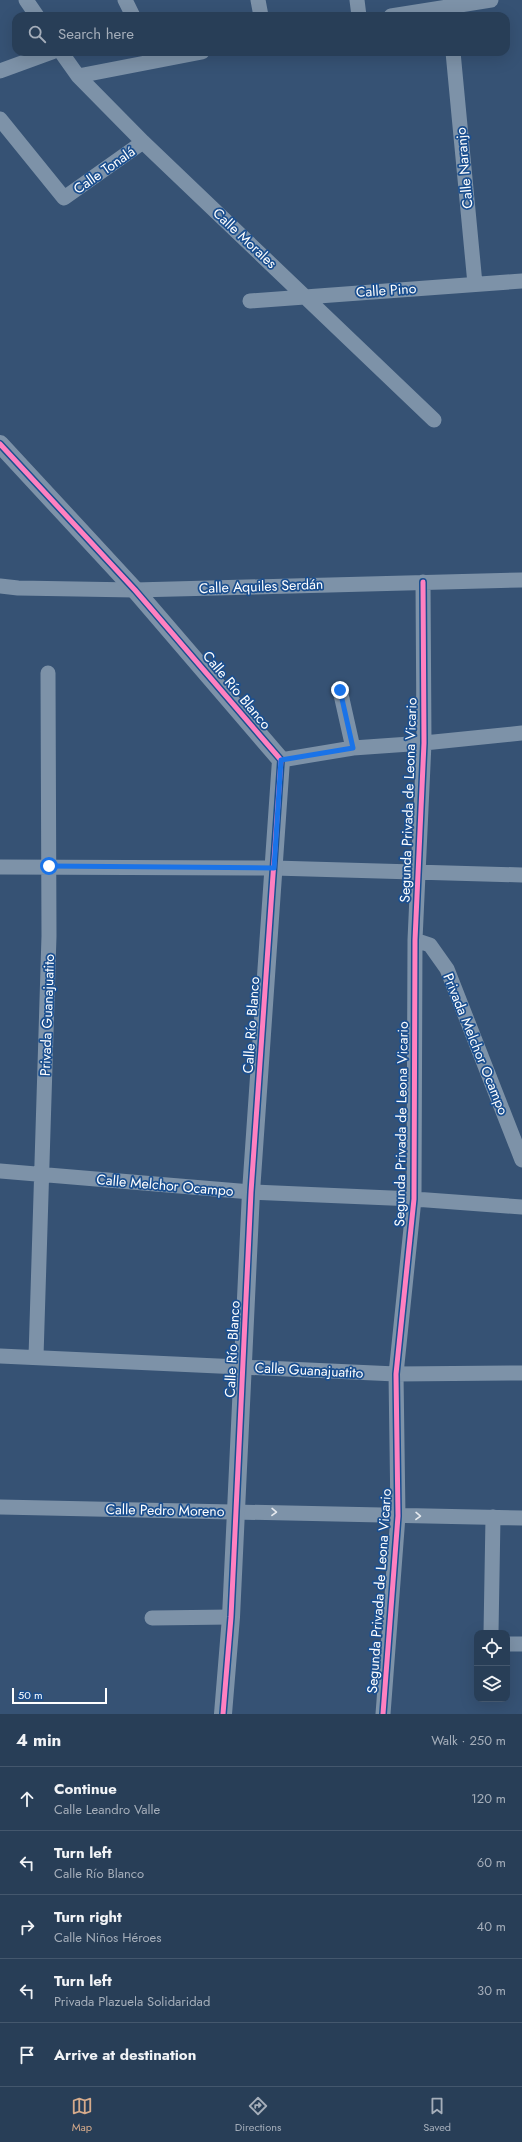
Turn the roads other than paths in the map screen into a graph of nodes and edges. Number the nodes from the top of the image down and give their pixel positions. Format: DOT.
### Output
graph roads {
  1 [pos="26,0"];
  2 [pos="125,0"];
  3 [pos="258,0"];
  4 [pos="357,0"];
  5 [pos="491,0"];
  6 [pos="449,8"];
  7 [pos="34,12"];
  8 [pos="131,12"];
  9 [pos="260,12"];
  10 [pos="358,12"];
  11 [pos="420,12"];
  12 [pos="41,56"];
  13 [pos="64,56"];
  14 [pos="454,56"];
  15 [pos="153,57"];
  16 [pos="0,71"];
  17 [pos="78,76"];
  18 [pos="0,119"];
  19 [pos="143,142"];
  20 [pos="522,281"];
  21 [pos="475,284"];
  22 [pos="305,295"];
  23 [pos="250,301"];
  24 [pos="434,420"];
  25 [pos="0,444"];
  26 [pos="522,580"];
  27 [pos="423,582"];
  28 [pos="0,586"];
  29 [pos="136,590"];
  30 [pos="48,673"];
  31 [pos="340,690"];
  32 [pos="522,733"];
  33 [pos="424,743"];
  34 [pos="353,748"];
  35 [pos="281,760"];
  36 [pos="49,866"];
  37 [pos="0,867"];
  38 [pos="274,868"];
  39 [pos="418,874"];
  40 [pos="522,876"];
  41 [pos="415,940"];
  42 [pos="522,1160"];
  43 [pos="0,1171"];
  44 [pos="43,1175"];
  45 [pos="251,1192"];
  46 [pos="414,1199"];
  47 [pos="522,1207"];
  48 [pos="0,1356"];
  49 [pos="36,1357"];
  50 [pos="243,1366"];
  51 [pos="522,1373"];
  52 [pos="396,1374"];
  53 [pos="0,1507"];
  54 [pos="235,1512"];
  55 [pos="398,1516"];
  56 [pos="493,1517"];
  57 [pos="522,1518"];
  58 [pos="231,1617"];
  59 [pos="152,1618"];
  60 [pos="491,1630"];
  61 [pos="510,1644"];
  62 [pos="522,1644"];
  63 [pos="223,1714"];
  64 [pos="383,1714"];
  1 -- 7 [label="street"];
  2 -- 8 [label="street"];
  3 -- 9 [label="street"];
  4 -- 10 [label="street"];
  5 -- 6 [label="street"];
  6 -- 11 [label="street"];
  12 -- 16 [label="street"];
  13 -- 17 [label="street, Calle Morales"];
  14 -- 21 [label="street, Calle Naranjo"];
  15 -- 17 [label="street"];
  17 -- 19 [label="street, Calle Morales"];
  18 -- 19 [label="street, Calle Tonalá"];
  19 -- 22 [label="street, Calle Morales"];
  20 -- 21 [label="street, Calle Pino"];
  21 -- 22 [label="street, Calle Pino"];
  22 -- 23 [label="street, Calle Pino"];
  22 -- 24 [label="street, Calle Morales"];
  25 -- 29 [label="street, Calle Río Blanco"];
  26 -- 27 [label="street, Calle Aquiles Serdán"];
  27 -- 29 [label="street, Calle Aquiles Serdán"];
  27 -- 33 [label="street, Segunda Privada de Leona Vicario"];
  28 -- 29 [label="street, Calle Aquiles Serdán"];
  29 -- 35 [label="street, Calle Río Blanco"];
  30 -- 36 [label="street, Privada Guanajuatito"];
  31 -- 34 [label="street"];
  32 -- 33 [label="street"];
  33 -- 34 [label="street"];
  33 -- 39 [label="street, Segunda Privada de Leona Vicario"];
  34 -- 35 [label="street"];
  35 -- 38 [label="street, Calle Río Blanco"];
  36 -- 37 [label="street"];
  36 -- 38 [label="street"];
  36 -- 44 [label="street, Privada Guanajuatito"];
  38 -- 39 [label="street"];
  38 -- 45 [label="street, Calle Río Blanco"];
  39 -- 40 [label="street"];
  39 -- 41 [label="street, Segunda Privada de Leona Vicario"];
  41 -- 42 [label="street, Privada Melchor Ocampo"];
  41 -- 46 [label="street, Segunda Privada de Leona Vicario"];
  43 -- 44 [label="street, Calle Melchor Ocampo"];
  44 -- 45 [label="street, Calle Melchor Ocampo"];
  44 -- 49 [label="street, Privada Guanajuatito"];
  45 -- 46 [label="street, Calle Melchor Ocampo"];
  45 -- 50 [label="street, Calle Río Blanco"];
  46 -- 47 [label="street, Calle Melchor Ocampo"];
  46 -- 52 [label="street, Segunda Privada de Leona Vicario"];
  48 -- 49 [label="street, Calle Guanajuatito"];
  49 -- 50 [label="street, Calle Guanajuatito"];
  50 -- 52 [label="street, Calle Guanajuatito"];
  50 -- 54 [label="street, Calle Río Blanco"];
  51 -- 52 [label="street, Calle Guanajuatito"];
  52 -- 55 [label="street, Segunda Privada de Leona Vicario"];
  53 -- 54 [label="street, Calle Pedro Moreno"];
  54 -- 55 [label="street, Calle Pedro Moreno, one-way"];
  54 -- 58 [label="street, Calle Río Blanco"];
  55 -- 56 [label="street, Calle Pedro Moreno, one-way"];
  55 -- 64 [label="street, Segunda Privada de Leona Vicario"];
  56 -- 57 [label="street, Calle Pedro Moreno"];
  56 -- 60 [label="street"];
  58 -- 59 [label="street"];
  58 -- 63 [label="street, Calle Río Blanco"];
  61 -- 62 [label="street"];
}
